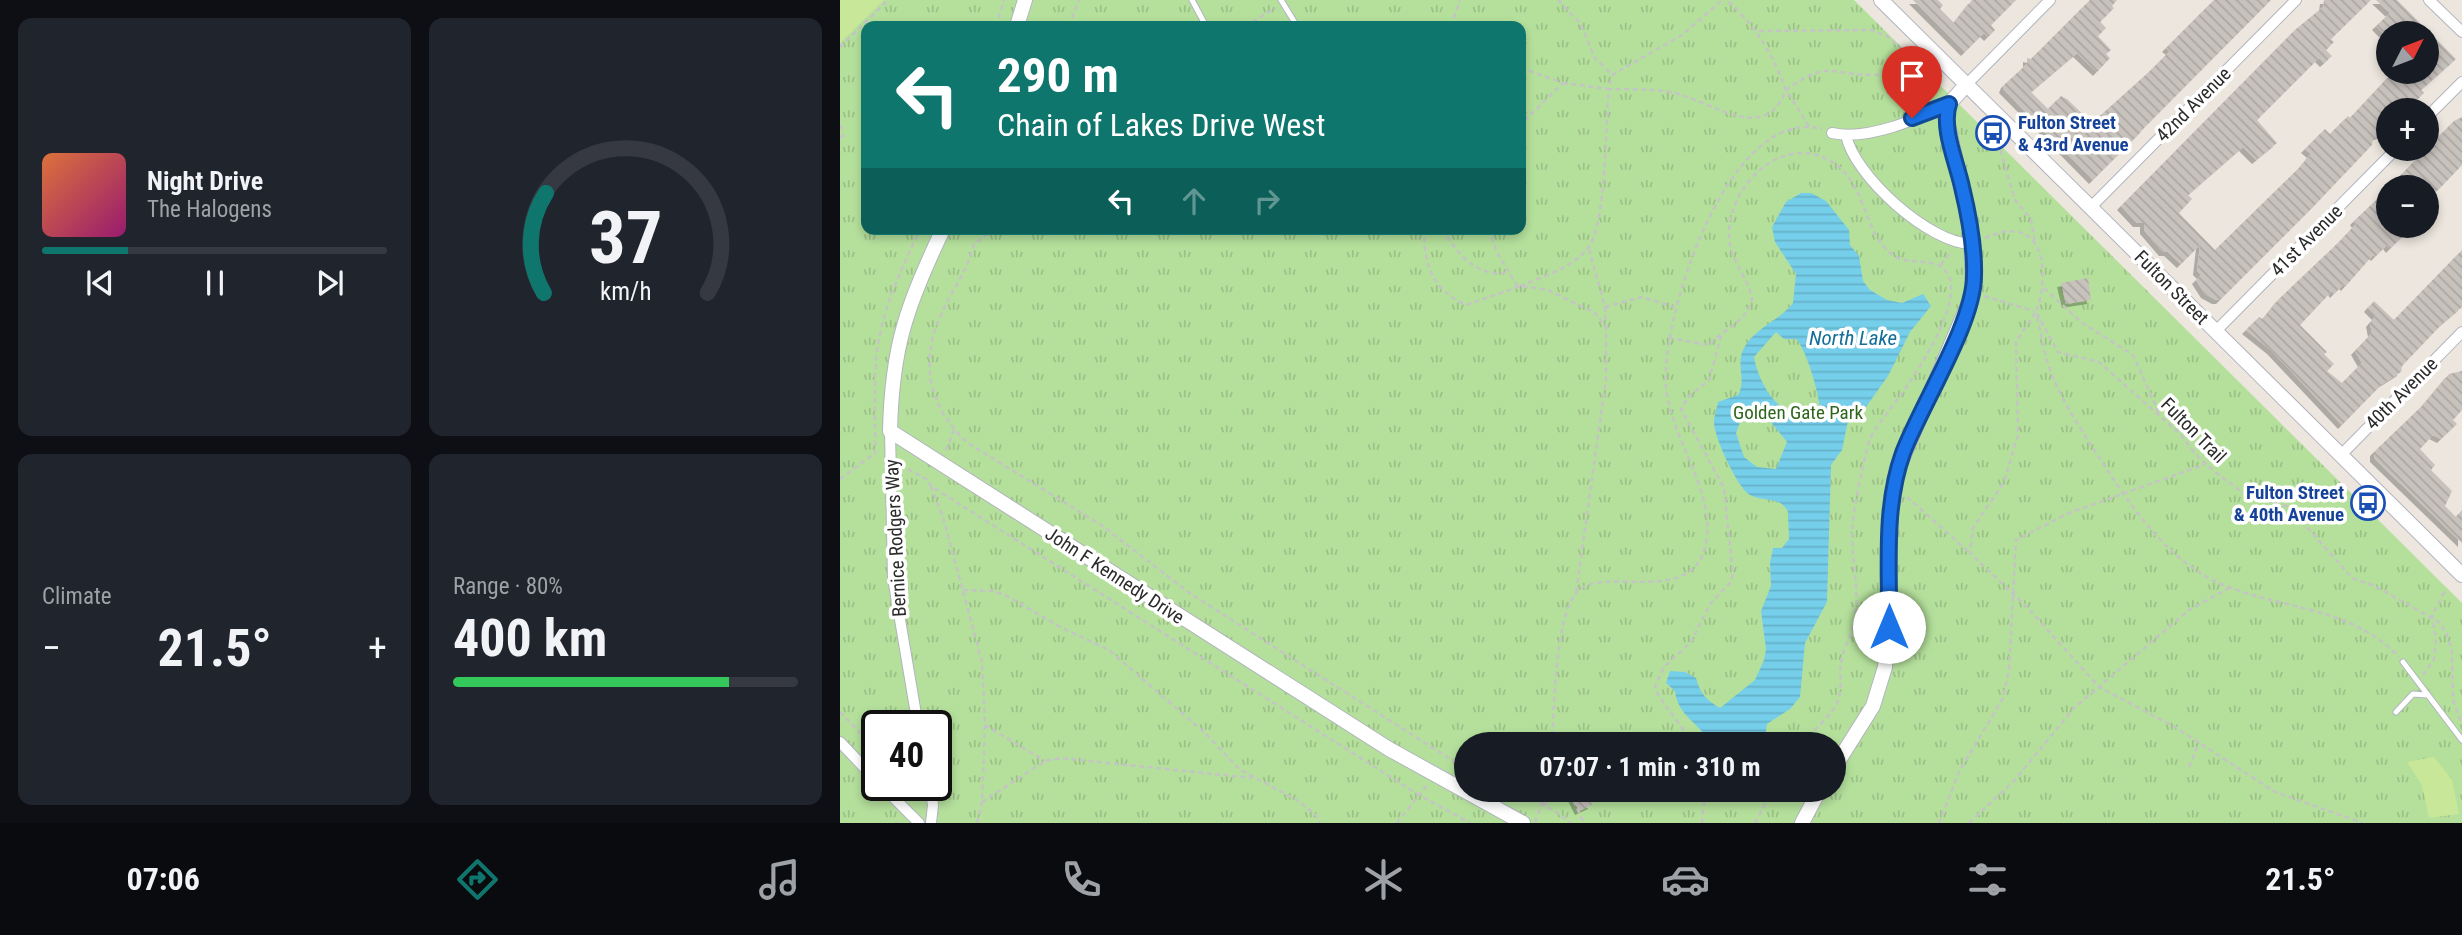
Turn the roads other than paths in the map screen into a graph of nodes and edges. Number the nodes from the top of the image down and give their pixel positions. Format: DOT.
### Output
graph roads {
  1 [pos="1025,0"];
  2 [pos="1192,0"];
  3 [pos="1881,0"];
  4 [pos="2050,0"];
  5 [pos="2296,0"];
  6 [pos="2429,0"];
  7 [pos="1280,3"];
  8 [pos="1019,21"];
  9 [pos="1203,21"];
  10 [pos="1293,21"];
  11 [pos="2462,33"];
  12 [pos="2462,82"];
  13 [pos="1966,85"];
  14 [pos="1949,104"];
  15 [pos="2439,105"];
  16 [pos="1832,133"];
  17 [pos="1846,135"];
  18 [pos="2384,161"];
  19 [pos="2091,207"];
  20 [pos="940,235"];
  21 [pos="1972,244"];
  22 [pos="2216,331"];
  23 [pos="2462,332"];
  24 [pos="890,431"];
  25 [pos="2340,454"];
  26 [pos="2462,575"];
  27 [pos="2403,663"];
  28 [pos="2426,695"];
  29 [pos="916,710"];
  30 [pos="2396,712"];
  31 [pos="2462,740"];
  32 [pos="840,741"];
  33 [pos="1846,749"];
  34 [pos="861,764"];
  35 [pos="896,801"];
  36 [pos="932,801"];
  37 [pos="1814,802"];
  38 [pos="919,823"];
  39 [pos="931,823"];
  40 [pos="1523,823"];
  41 [pos="1802,823"];
  1 -- 8 [label="street"];
  2 -- 9 [label="lane"];
  3 -- 13 [label="street, Fulton Street"];
  4 -- 13 [label="street"];
  5 -- 19 [label="street, 42nd Avenue"];
  6 -- 11 [label="street"];
  7 -- 10 [label="lane"];
  12 -- 15 [label="street"];
  13 -- 14 [label="street"];
  13 -- 19 [label="street, Fulton Street"];
  14 -- 17 [label="street"];
  14 -- 21 [label="street"];
  16 -- 17 [label="street"];
  17 -- 21 [label="street"];
  18 -- 22 [label="street, 41st Avenue"];
  19 -- 22 [label="street, Fulton Street"];
  20 -- 24 [label="street"];
  21 -- 33 [label="street"];
  22 -- 25 [label="street, Fulton Street"];
  23 -- 25 [label="street, 40th Avenue"];
  24 -- 29 [label="street, Bernice Rodgers Way"];
  24 -- 40 [label="street, John F Kennedy Drive"];
  25 -- 26 [label="street, Fulton Street"];
  27 -- 28 [label="lane"];
  28 -- 30 [label="lane"];
  28 -- 31 [label="lane"];
  32 -- 34 [label="street"];
  35 -- 38 [label="street"];
  36 -- 39 [label="street"];
  37 -- 41 [label="street"];
}
